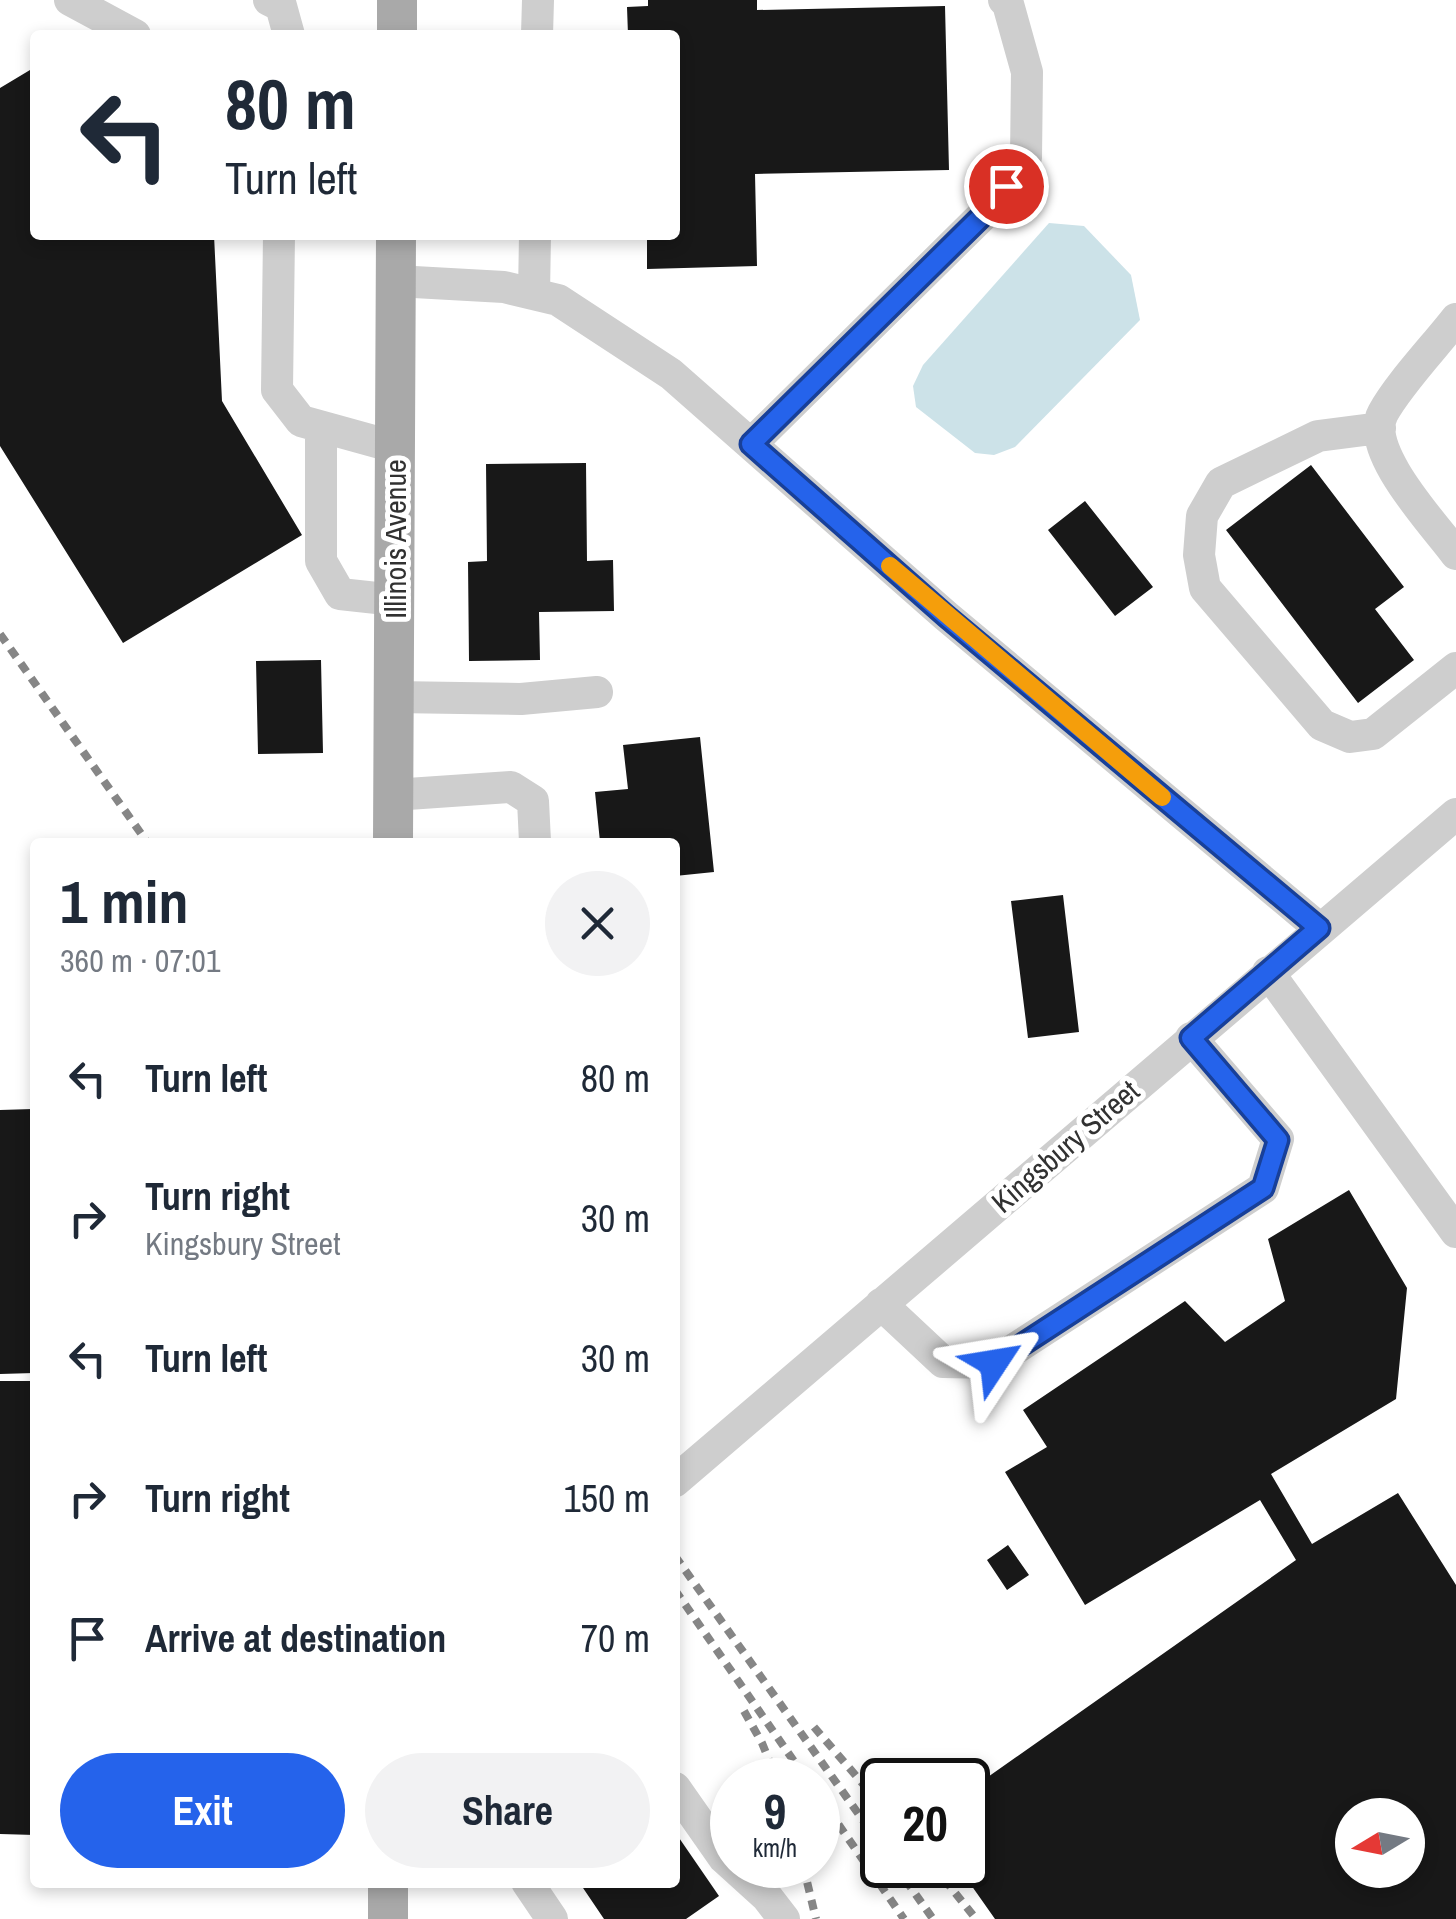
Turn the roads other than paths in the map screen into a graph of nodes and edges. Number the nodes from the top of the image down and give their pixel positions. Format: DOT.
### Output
graph roads {
  1 [pos="70,0"];
  2 [pos="269,0"];
  3 [pos="397,0"];
  4 [pos="538,0"];
  5 [pos="1004,0"];
  6 [pos="126,30"];
  7 [pos="288,30"];
  8 [pos="397,30"];
  9 [pos="537,30"];
  10 [pos="278,240"];
  11 [pos="396,240"];
  12 [pos="535,240"];
  13 [pos="396,281"];
  14 [pos="534,294"];
  15 [pos="1456,319"];
  16 [pos="322,427"];
  17 [pos="1380,428"];
  18 [pos="751,444"];
  19 [pos="395,447"];
  20 [pos="1456,554"];
  21 [pos="395,600"];
  22 [pos="1456,668"];
  23 [pos="597,692"];
  24 [pos="394,697"];
  25 [pos="394,794"];
  26 [pos="1451,827"];
  27 [pos="394,838"];
  28 [pos="534,838"];
  29 [pos="1319,928"];
  30 [pos="1268,972"];
  31 [pos="1191,1038"];
  32 [pos="1456,1232"];
  33 [pos="881,1304"];
  34 [pos="680,1476"];
  35 [pos="680,1795"];
  36 [pos="388,1888"];
  37 [pos="531,1888"];
  38 [pos="388,1919"];
  39 [pos="552,1919"];
  40 [pos="784,1919"];
  1 -- 6 [label="street"];
  2 -- 7 [label="street"];
  3 -- 8 [label="main road"];
  4 -- 9 [label="street"];
  5 -- 18 [label="street"];
  10 -- 16 [label="street"];
  11 -- 13 [label="main road, Illinois Avenue"];
  12 -- 14 [label="street"];
  13 -- 14 [label="street"];
  13 -- 19 [label="main road, Illinois Avenue"];
  14 -- 18 [label="street"];
  15 -- 17 [label="street"];
  16 -- 19 [label="street"];
  16 -- 21 [label="street"];
  17 -- 20 [label="street"];
  17 -- 22 [label="street"];
  18 -- 29 [label="street"];
  19 -- 21 [label="main road, Illinois Avenue"];
  21 -- 24 [label="main road, Illinois Avenue"];
  23 -- 24 [label="street"];
  24 -- 25 [label="main road, Illinois Avenue"];
  25 -- 27 [label="main road, Illinois Avenue"];
  25 -- 28 [label="street"];
  26 -- 29 [label="street, Kingsbury Street"];
  29 -- 30 [label="street, Kingsbury Street"];
  30 -- 31 [label="street, Kingsbury Street"];
  30 -- 32 [label="street"];
  31 -- 33 [label="street, Kingsbury Street"];
  31 -- 33 [label="street"];
  33 -- 34 [label="street, Kingsbury Street"];
  35 -- 40 [label="street"];
  36 -- 38 [label="main road"];
  37 -- 39 [label="street"];
}
